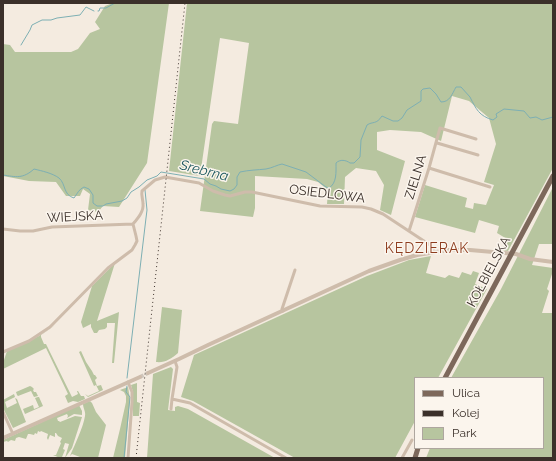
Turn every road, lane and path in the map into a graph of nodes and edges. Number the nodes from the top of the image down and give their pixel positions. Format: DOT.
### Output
graph roads {
  1 [pos="476,139"];
  2 [pos="437,143"];
  3 [pos="478,155"];
  4 [pos="429,168"];
  5 [pos="553,176"];
  6 [pos="490,187"];
  7 [pos="133,224"];
  8 [pos="3,229"];
  9 [pos="409,231"];
  10 [pos="434,252"];
  11 [pos="512,253"];
  12 [pos="553,262"];
  13 [pos="295,270"];
  14 [pos="283,311"];
  15 [pos="3,352"];
  16 [pos="175,361"];
  17 [pos="148,373"];
  18 [pos="140,376"];
  19 [pos="446,377"];
  20 [pos="128,382"];
  21 [pos="172,400"];
  22 [pos="171,409"];
  23 [pos="3,412"];
  24 [pos="13,434"];
  25 [pos="3,438"];
  26 [pos="412,440"];
  27 [pos="128,458"];
  28 [pos="286,458"];
  29 [pos="402,458"];
  1 -- 2 [label="street, ZIELNA"];
  2 -- 3 [label="street"];
  2 -- 4 [label="street, ZIELNA"];
  4 -- 6 [label="street"];
  4 -- 9 [label="street, ZIELNA"];
  5 -- 11 [label="main road, KOŁBIELSKA"];
  7 -- 8 [label="street, WIEJSKA"];
  7 -- 9 [label="street, OSIEDLOWA"];
  7 -- 15 [label="street"];
  9 -- 10 [label="street, OSIEDLOWA"];
  10 -- 11 [label="street"];
  10 -- 14 [label="street"];
  11 -- 12 [label="street"];
  11 -- 19 [label="main road, KOŁBIELSKA"];
  13 -- 14 [label="street"];
  14 -- 16 [label="street"];
  16 -- 17 [label="street"];
  16 -- 21 [label="street"];
  18 -- 20 [label="street"];
  20 -- 24 [label="street"];
  20 -- 27 [label="street"];
  21 -- 22 [label="street"];
  21 -- 28 [label="street"];
  23 -- 24 [label="street"];
  24 -- 25 [label="street"];
  26 -- 29 [label="street"];
}
